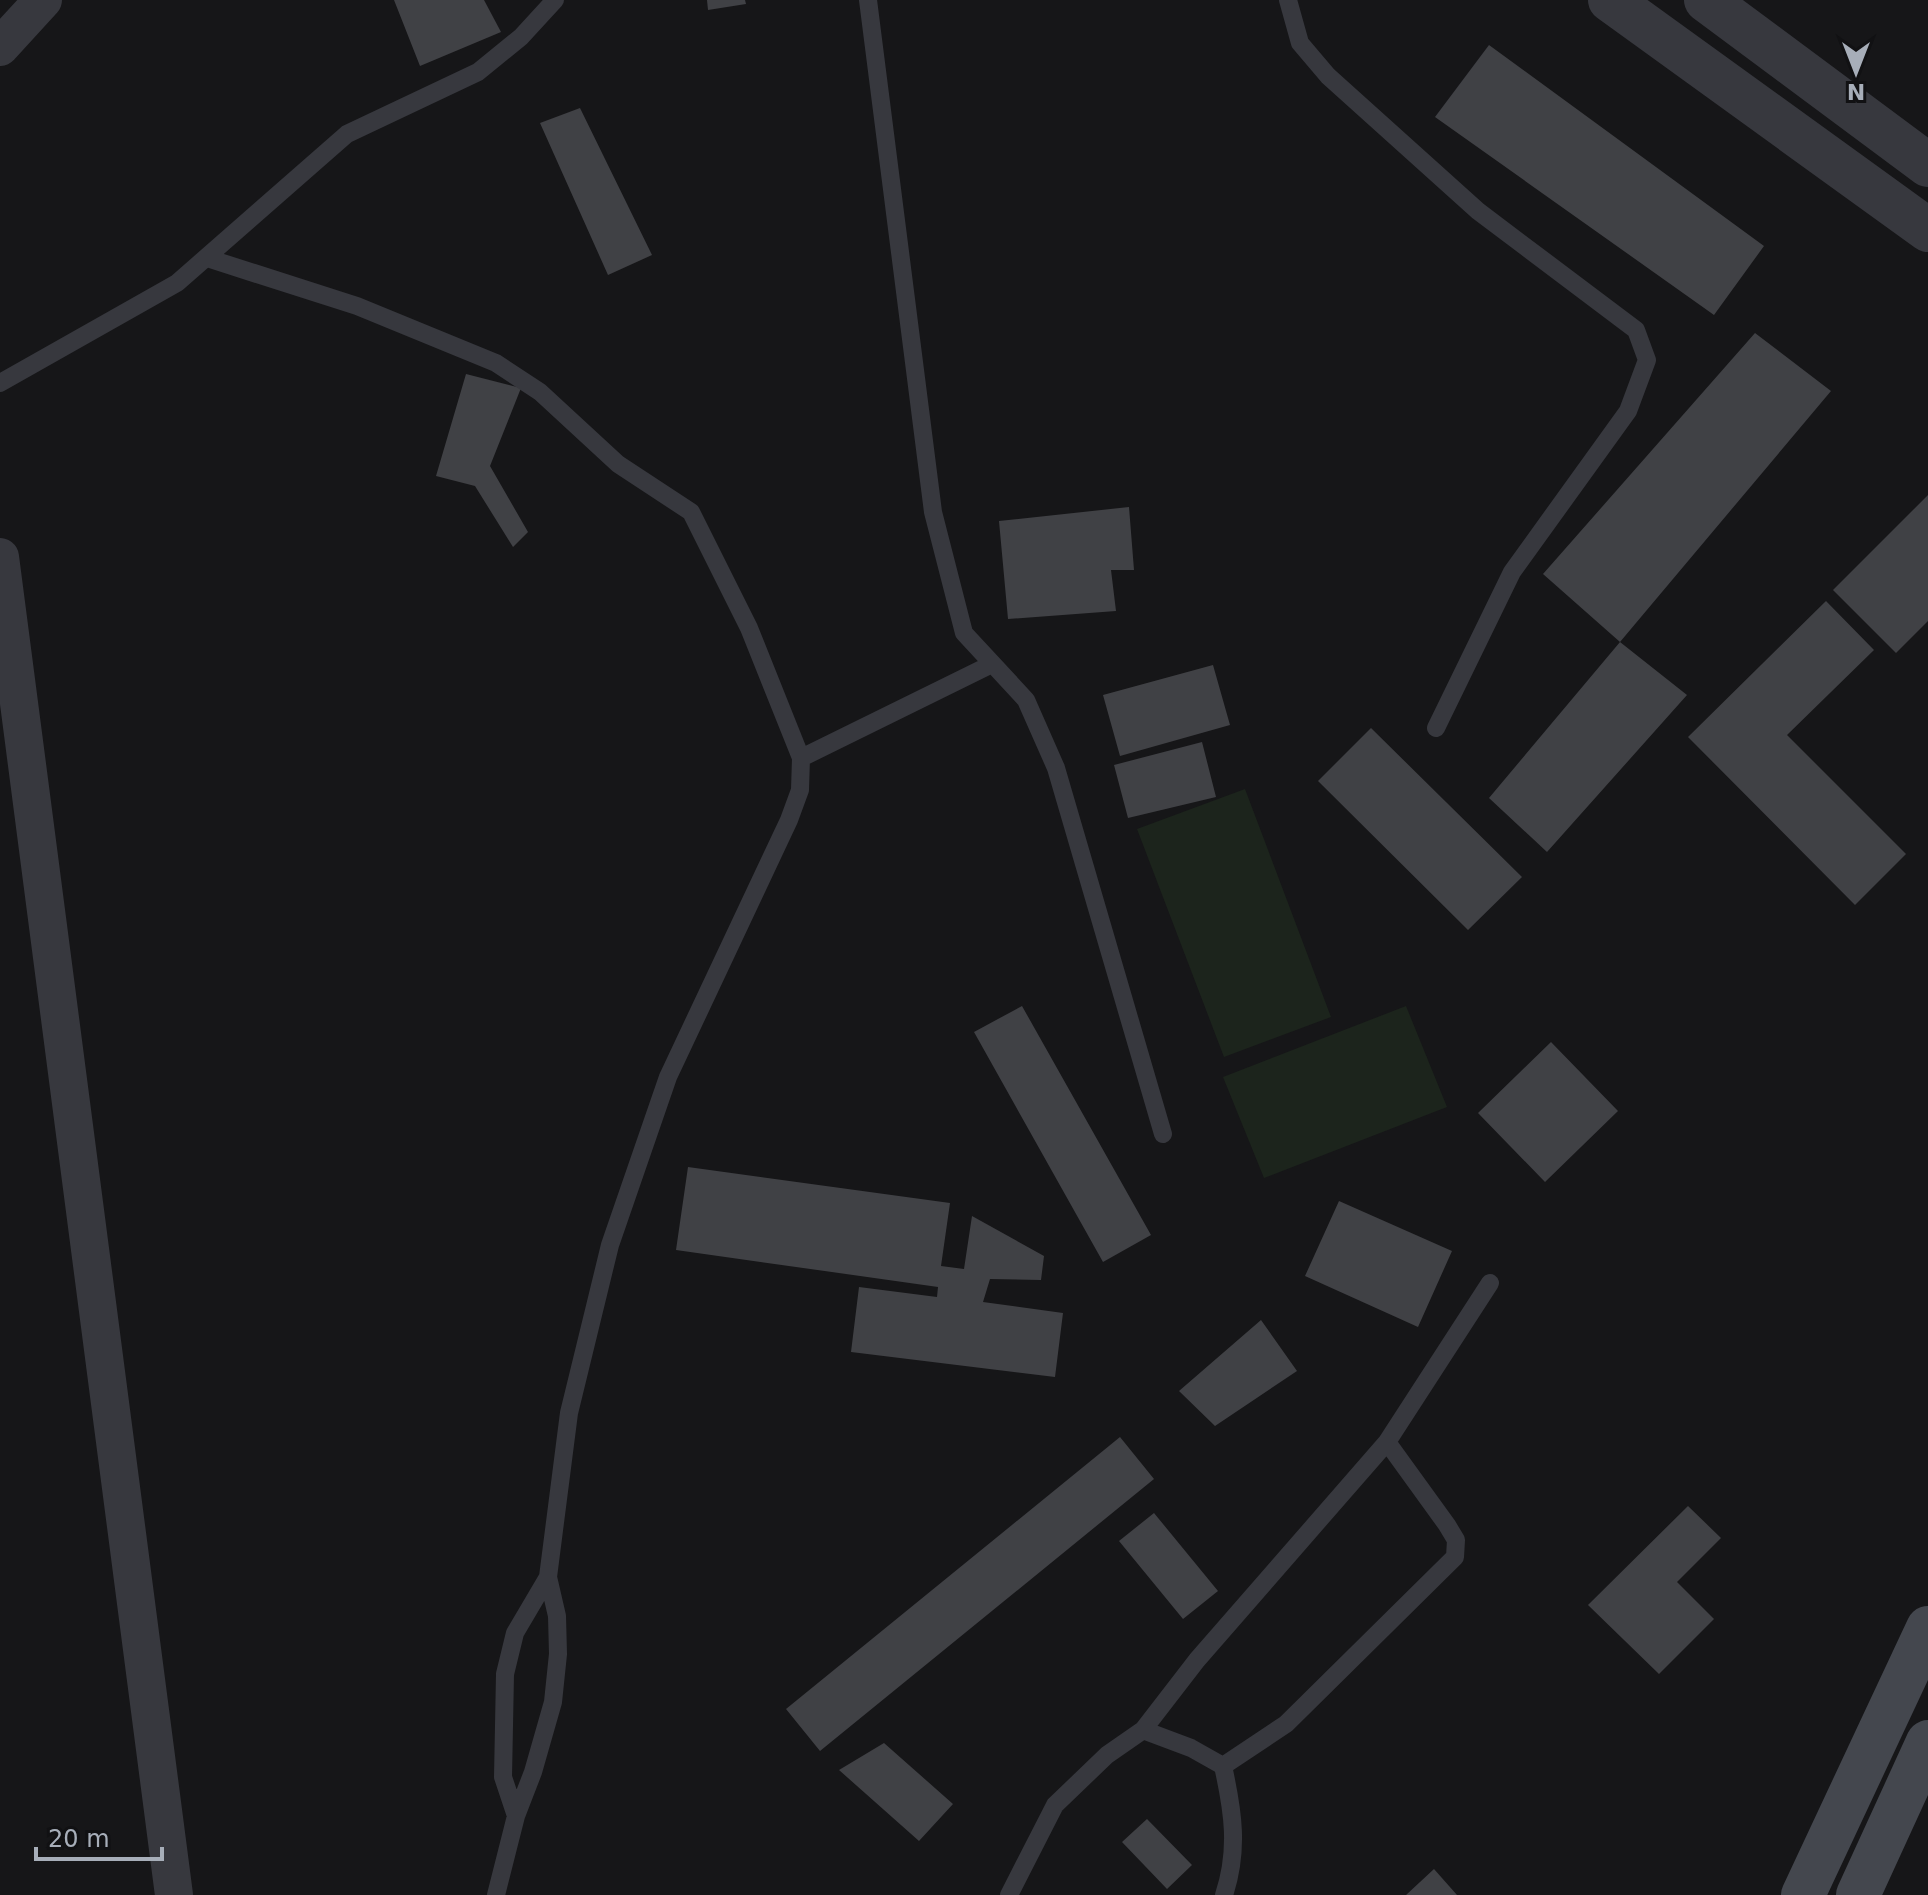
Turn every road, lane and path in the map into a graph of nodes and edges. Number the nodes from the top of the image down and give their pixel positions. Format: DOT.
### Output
graph roads {
  1 [pos="43,0"];
  2 [pos="555,0"];
  3 [pos="868,0"];
  4 [pos="1288,0"];
  5 [pos="1610,0"];
  6 [pos="1706,0"];
  7 [pos="0,47"];
  8 [pos="1928,165"];
  9 [pos="1928,230"];
  10 [pos="207,258"];
  11 [pos="0,383"];
  12 [pos="0,557"];
  13 [pos="992,664"];
  14 [pos="1436,728"];
  15 [pos="801,758"];
  16 [pos="1163,1134"];
  17 [pos="1490,1283"];
  18 [pos="1387,1442"];
  19 [pos="548,1577"];
  20 [pos="1928,1628"];
  21 [pos="1143,1730"];
  22 [pos="1928,1742"];
  23 [pos="1223,1766"];
  24 [pos="516,1816"];
  25 [pos="174,1895"];
  26 [pos="496,1895"];
  27 [pos="1009,1895"];
  28 [pos="1224,1895"];
  29 [pos="1803,1895"];
  30 [pos="1858,1895"];
  1 -- 7 [label="street"];
  2 -- 10 [label="lane"];
  3 -- 13 [label="lane"];
  4 -- 14 [label="lane"];
  5 -- 9 [label="street"];
  6 -- 8 [label="street"];
  10 -- 11 [label="lane"];
  10 -- 15 [label="lane"];
  12 -- 25 [label="street"];
  13 -- 15 [label="lane"];
  13 -- 16 [label="lane"];
  15 -- 19 [label="lane"];
  17 -- 18 [label="lane"];
  18 -- 21 [label="lane"];
  18 -- 23 [label="lane"];
  19 -- 24 [label="lane"];
  19 -- 24 [label="lane"];
  20 -- 29 [label="main road"];
  21 -- 23 [label="lane"];
  21 -- 27 [label="lane"];
  22 -- 30 [label="main road"];
  23 -- 28 [label="lane"];
  24 -- 26 [label="lane"];
}
